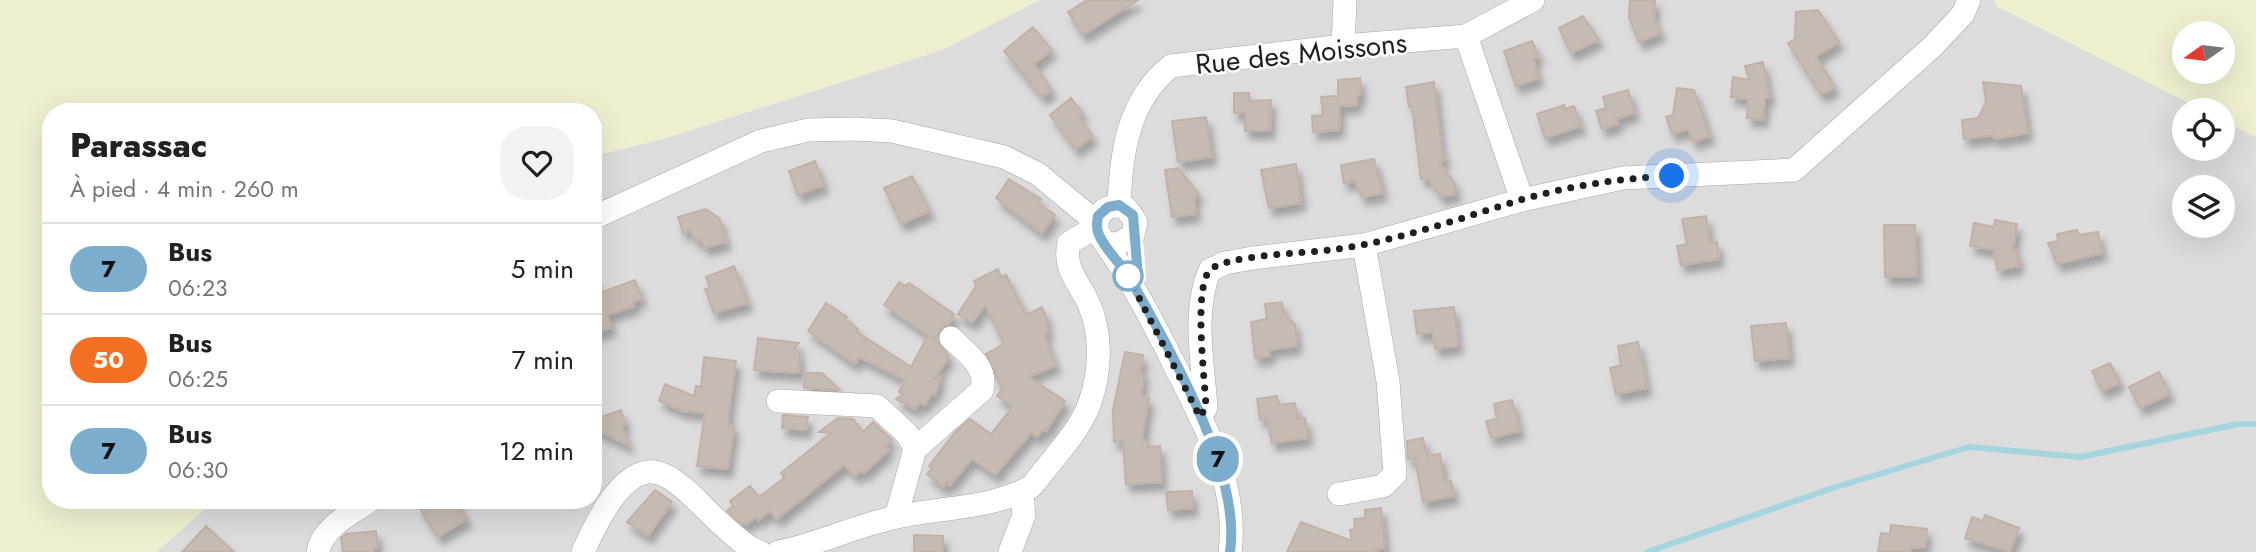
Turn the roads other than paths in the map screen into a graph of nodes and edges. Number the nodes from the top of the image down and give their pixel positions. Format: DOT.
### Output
graph roads {
  1 [pos="1345,0"];
  2 [pos="1533,0"];
  3 [pos="1969,0"];
  4 [pos="1466,36"];
  5 [pos="1343,46"];
  6 [pos="1522,200"];
  7 [pos="1119,205"];
  8 [pos="602,214"];
  9 [pos="1099,230"];
  10 [pos="1133,235"];
  11 [pos="1364,245"];
  12 [pos="1140,298"];
  13 [pos="951,338"];
  14 [pos="778,401"];
  15 [pos="1200,417"];
  16 [pos="915,449"];
  17 [pos="1022,493"];
  18 [pos="1339,494"];
  19 [pos="358,509"];
  20 [pos="896,517"];
  21 [pos="318,552"];
  22 [pos="583,552"];
  23 [pos="760,552"];
  24 [pos="778,552"];
  25 [pos="1010,552"];
  26 [pos="1230,552"];
  1 -- 5 [label="street"];
  2 -- 4 [label="street, Rue des Moissons"];
  3 -- 6 [label="street"];
  4 -- 5 [label="street, Rue des Moissons"];
  4 -- 6 [label="street"];
  5 -- 7 [label="street, Rue des Moissons"];
  6 -- 11 [label="street"];
  7 -- 9 [label="street"];
  7 -- 10 [label="street"];
  8 -- 9 [label="street"];
  9 -- 10 [label="street"];
  9 -- 12 [label="street"];
  9 -- 17 [label="street"];
  10 -- 12 [label="street"];
  11 -- 15 [label="street"];
  11 -- 18 [label="street"];
  12 -- 15 [label="street"];
  13 -- 16 [label="street"];
  14 -- 16 [label="street"];
  15 -- 26 [label="street"];
  16 -- 20 [label="street"];
  17 -- 20 [label="street"];
  17 -- 25 [label="street"];
  19 -- 21 [label="street"];
  20 -- 24 [label="street"];
  22 -- 23 [label="street"];
}
